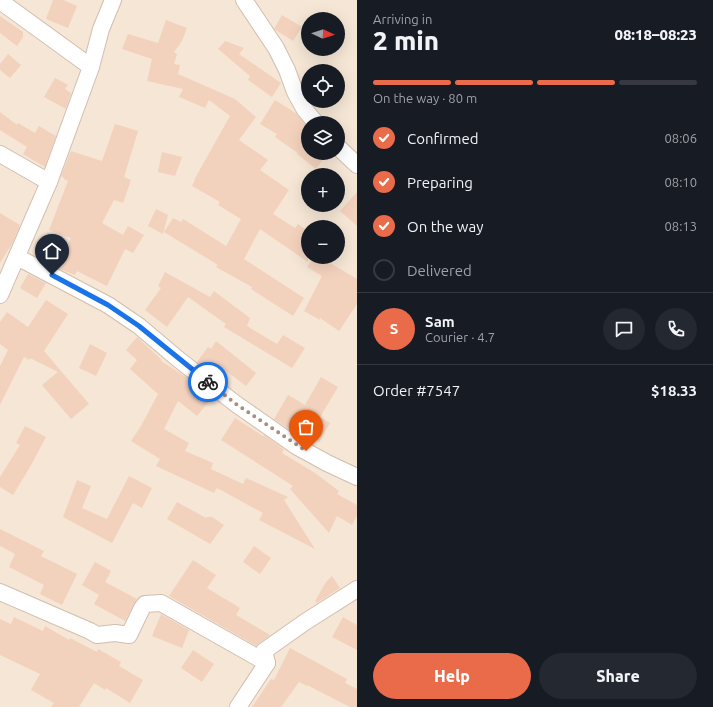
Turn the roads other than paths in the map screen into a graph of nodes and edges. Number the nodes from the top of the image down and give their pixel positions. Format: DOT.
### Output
graph roads {
  1 [pos="113,0"];
  2 [pos="244,0"];
  3 [pos="0,2"];
  4 [pos="91,67"];
  5 [pos="310,116"];
  6 [pos="0,154"];
  7 [pos="345,154"];
  8 [pos="357,165"];
  9 [pos="48,182"];
  10 [pos="17,257"];
  11 [pos="0,295"];
  12 [pos="357,477"];
  13 [pos="357,589"];
  14 [pos="0,592"];
  15 [pos="267,663"];
  16 [pos="238,707"];
  1 -- 4 [label="street"];
  2 -- 5 [label="street"];
  3 -- 4 [label="street"];
  4 -- 9 [label="street"];
  6 -- 9 [label="street"];
  7 -- 8 [label="street"];
  9 -- 10 [label="street"];
  10 -- 11 [label="street"];
  10 -- 12 [label="street"];
  13 -- 15 [label="street"];
  14 -- 15 [label="street"];
  15 -- 16 [label="street"];
}
